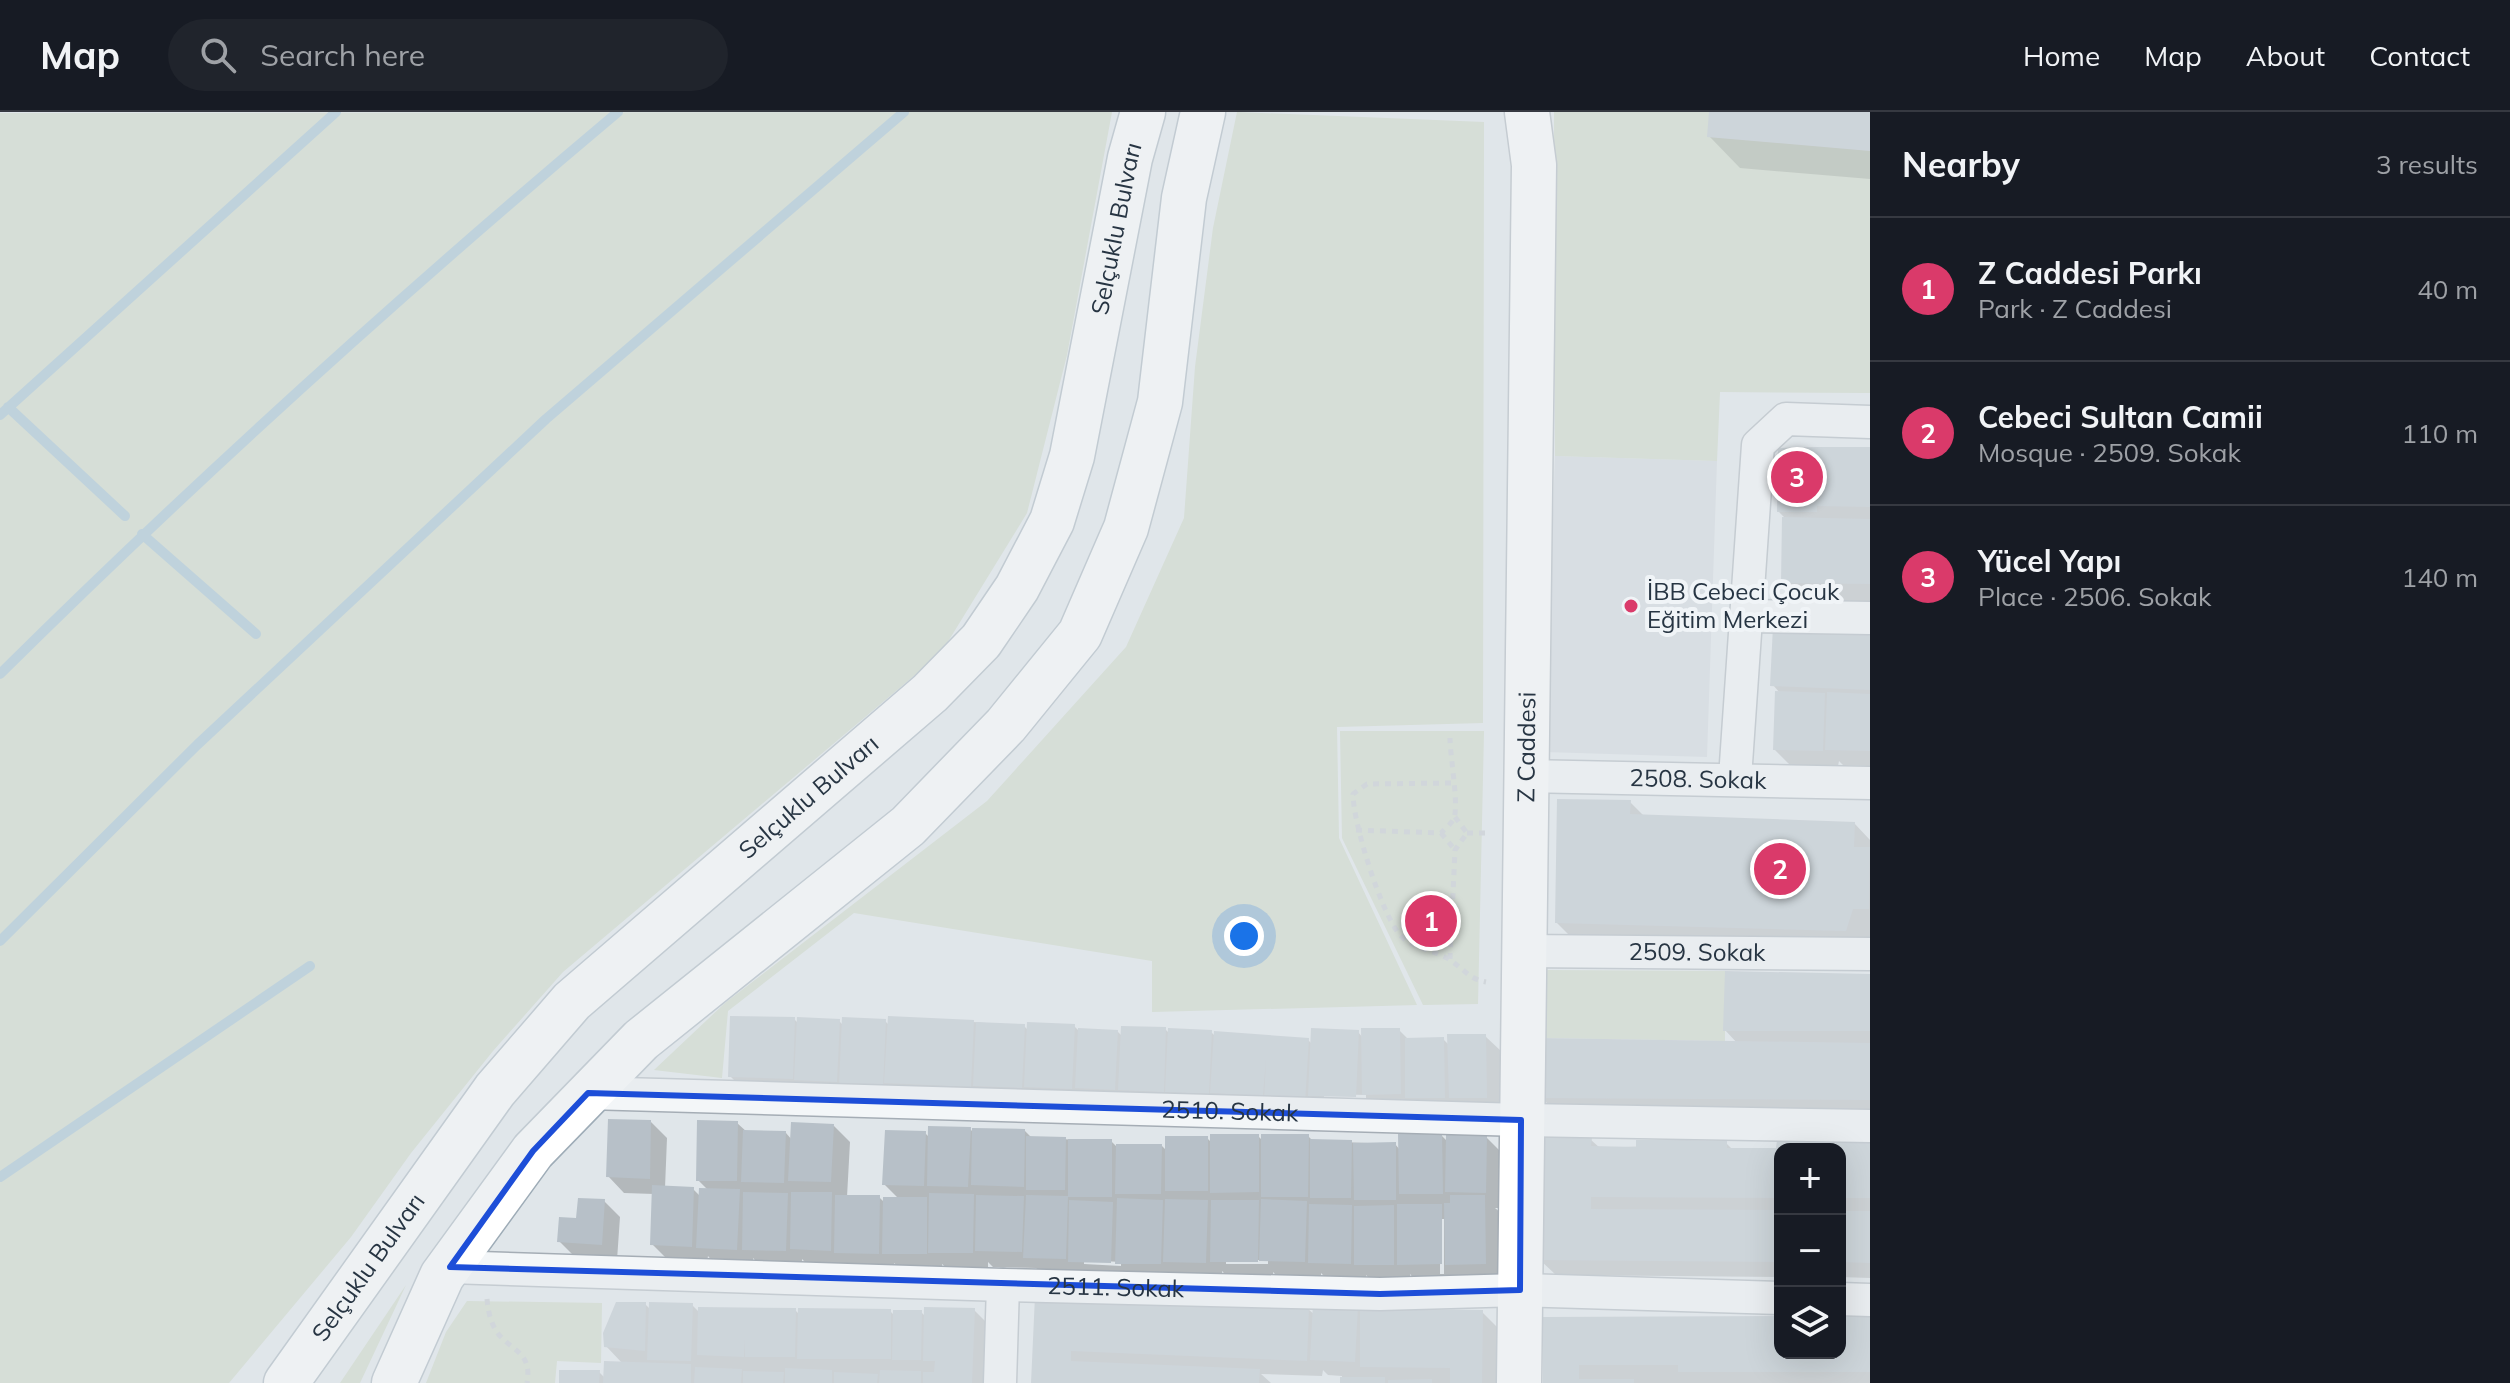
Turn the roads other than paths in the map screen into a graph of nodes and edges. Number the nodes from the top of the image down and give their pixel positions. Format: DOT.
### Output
graph roads {
  1 [pos="1143,112"];
  2 [pos="1203,112"];
  3 [pos="1527,112"];
  4 [pos="1870,422"];
  5 [pos="1748,616"];
  6 [pos="1870,618"];
  7 [pos="1524,776"];
  8 [pos="1735,778"];
  9 [pos="1870,783"];
  10 [pos="1523,951"];
  11 [pos="1870,954"];
  12 [pos="588,1093"];
  13 [pos="1521,1120"];
  14 [pos="1870,1126"];
  15 [pos="470,1268"];
  16 [pos="1003,1285"];
  17 [pos="1520,1290"];
  18 [pos="1774,1298"];
  19 [pos="1846,1299"];
  20 [pos="1870,1300"];
  21 [pos="286,1383"];
  22 [pos="394,1383"];
  23 [pos="1000,1383"];
  24 [pos="1519,1383"];
  1 -- 21 [label="main road, Selçuklu Bulvarı"];
  2 -- 12 [label="main road"];
  3 -- 7 [label="main road, Z Caddesi"];
  4 -- 5 [label="street"];
  5 -- 6 [label="street"];
  5 -- 8 [label="street"];
  7 -- 8 [label="street, 2508. Sokak"];
  7 -- 10 [label="main road, Z Caddesi"];
  8 -- 9 [label="street, 2508. Sokak"];
  10 -- 11 [label="street, 2509. Sokak"];
  10 -- 13 [label="main road, Z Caddesi"];
  12 -- 13 [label="street, 2510. Sokak"];
  12 -- 15 [label="main road"];
  13 -- 14 [label="street, 2510. Sokak"];
  13 -- 17 [label="main road, Z Caddesi"];
  15 -- 16 [label="street, 2511. Sokak"];
  15 -- 22 [label="main road"];
  16 -- 17 [label="street, 2511. Sokak"];
  16 -- 23 [label="street"];
  17 -- 18 [label="street, 2511. Sokak"];
  17 -- 24 [label="main road, Z Caddesi"];
  19 -- 20 [label="street"];
}
